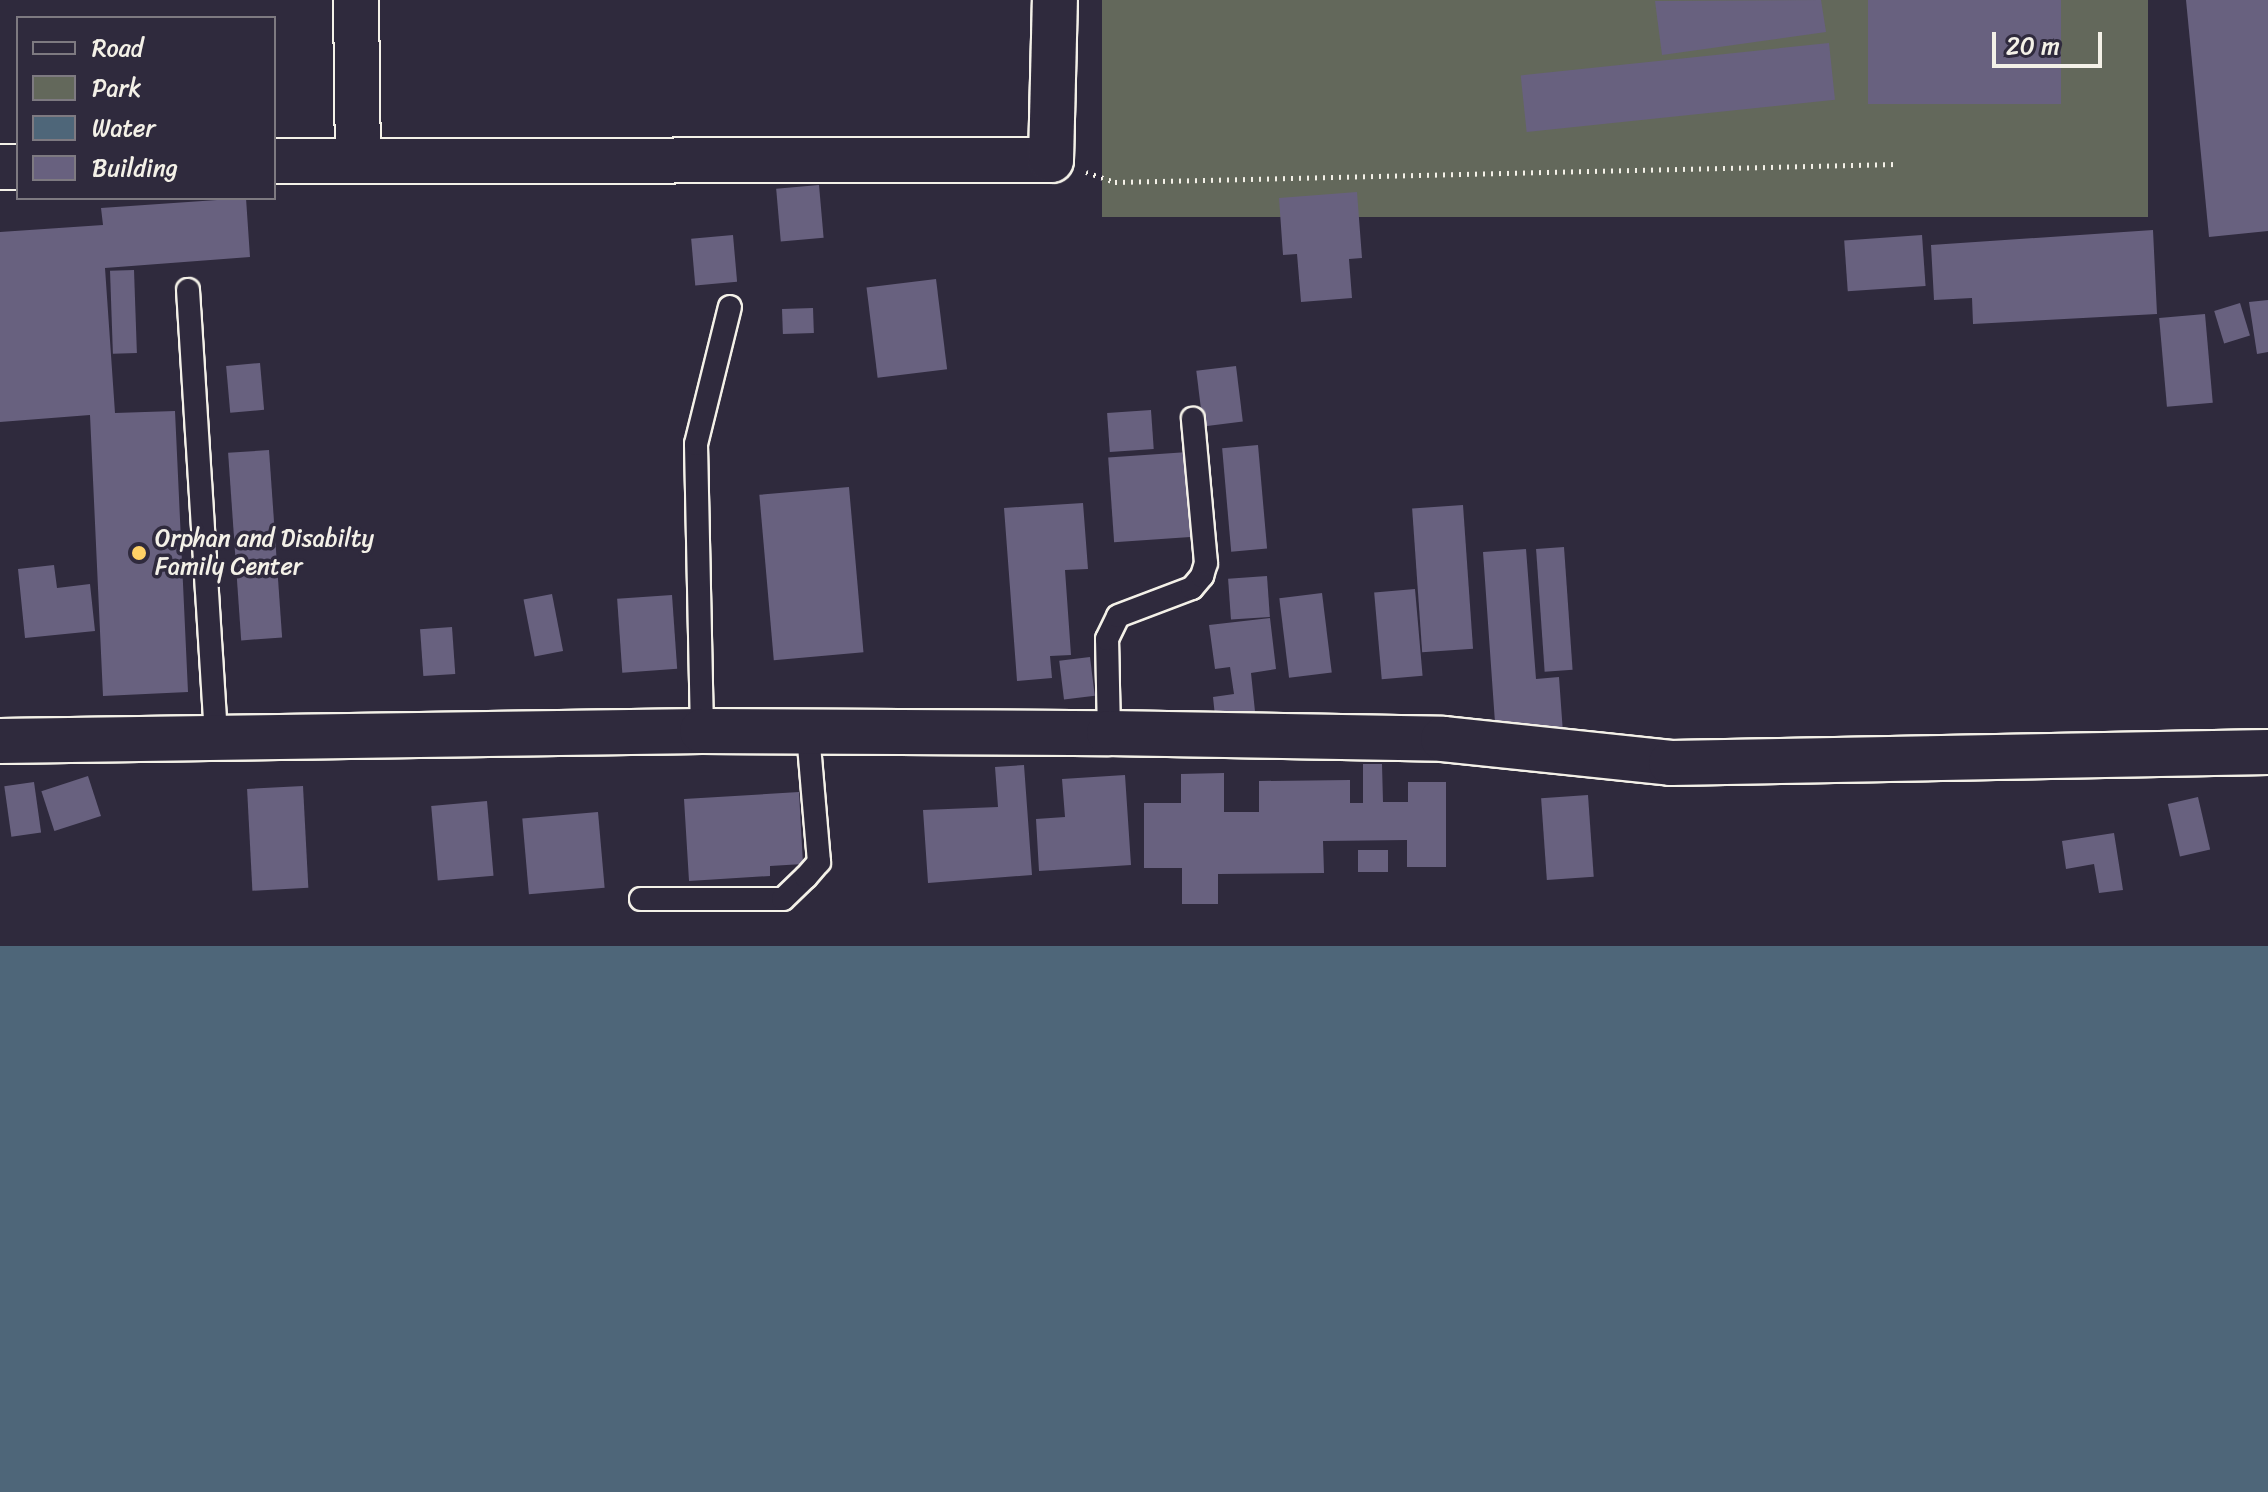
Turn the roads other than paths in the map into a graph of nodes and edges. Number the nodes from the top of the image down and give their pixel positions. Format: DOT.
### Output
graph roads {
  1 [pos="356,0"];
  2 [pos="1055,0"];
  3 [pos="358,159"];
  4 [pos="276,161"];
  5 [pos="188,290"];
  6 [pos="730,307"];
  7 [pos="1193,419"];
  8 [pos="702,731"];
  9 [pos="808,733"];
  10 [pos="1109,733"];
  11 [pos="216,737"];
  12 [pos="0,741"];
  13 [pos="2268,752"];
  14 [pos="641,899"];
  1 -- 3 [label="street"];
  2 -- 3 [label="street"];
  3 -- 4 [label="street"];
  5 -- 11 [label="lane"];
  6 -- 8 [label="lane"];
  7 -- 10 [label="lane"];
  8 -- 9 [label="street"];
  8 -- 11 [label="street"];
  9 -- 10 [label="street"];
  9 -- 14 [label="lane"];
  10 -- 13 [label="street"];
  11 -- 12 [label="street"];
}
